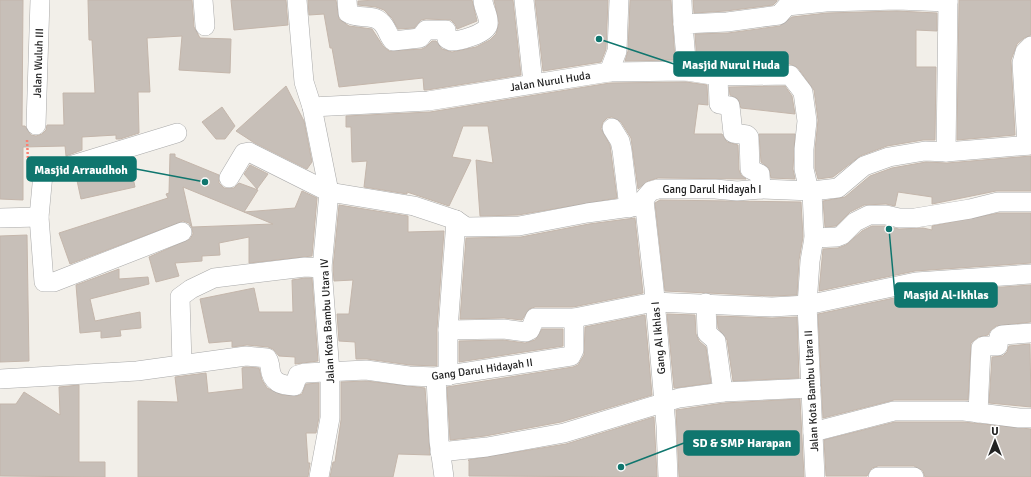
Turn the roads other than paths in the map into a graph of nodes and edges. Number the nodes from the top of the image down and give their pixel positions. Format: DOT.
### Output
graph roads {
  1 [pos="40,0"];
  2 [pos="203,0"];
  3 [pos="297,0"];
  4 [pos="347,0"];
  5 [pos="482,0"];
  6 [pos="524,0"];
  7 [pos="618,0"];
  8 [pos="682,0"];
  9 [pos="948,1"];
  10 [pos="683,24"];
  11 [pos="205,26"];
  12 [pos="1031,46"];
  13 [pos="687,71"];
  14 [pos="609,72"];
  15 [pos="718,76"];
  16 [pos="533,83"];
  17 [pos="312,107"];
  18 [pos="36,125"];
  19 [pos="612,128"];
  20 [pos="177,133"];
  21 [pos="1029,145"];
  22 [pos="946,152"];
  23 [pos="229,178"];
  24 [pos="761,189"];
  25 [pos="810,191"];
  26 [pos="329,192"];
  27 [pos="1031,202"];
  28 [pos="636,204"];
  29 [pos="39,217"];
  30 [pos="0,218"];
  31 [pos="456,220"];
  32 [pos="182,232"];
  33 [pos="814,238"];
  34 [pos="322,268"];
  35 [pos="1031,274"];
  36 [pos="654,302"];
  37 [pos="706,303"];
  38 [pos="807,305"];
  39 [pos="574,318"];
  40 [pos="448,330"];
  41 [pos="1031,333"];
  42 [pos="182,364"];
  43 [pos="330,372"];
  44 [pos="442,376"];
  45 [pos="0,379"];
  46 [pos="811,388"];
  47 [pos="723,392"];
  48 [pos="664,403"];
  49 [pos="978,413"];
  50 [pos="1031,418"];
  51 [pos="813,432"];
  52 [pos="440,452"];
  53 [pos="814,468"];
  54 [pos="319,477"];
  55 [pos="444,477"];
  56 [pos="668,477"];
  57 [pos="824,477"];
  58 [pos="878,477"];
  59 [pos="914,477"];
  1 -- 18 [label="street, Jalan Wuluh III"];
  2 -- 11 [label="street"];
  3 -- 17 [label="street, Jalan Kota Bambu Utara IV"];
  4 -- 5 [label="street"];
  6 -- 16 [label="street"];
  7 -- 14 [label="street"];
  8 -- 10 [label="street"];
  9 -- 10 [label="street"];
  9 -- 22 [label="street"];
  10 -- 13 [label="street"];
  12 -- 21 [label="street"];
  13 -- 14 [label="street, Jalan Nurul Huda"];
  13 -- 15 [label="street, Jalan Nurul Huda"];
  14 -- 16 [label="street, Jalan Nurul Huda"];
  15 -- 24 [label="street"];
  15 -- 25 [label="street, Jalan Nurul Huda"];
  16 -- 17 [label="street, Jalan Nurul Huda"];
  17 -- 26 [label="street, Jalan Kota Bambu Utara IV"];
  19 -- 28 [label="street, Gang Al Ikhlas I"];
  20 -- 29 [label="street"];
  21 -- 22 [label="street, Gang Darul Hidayah I"];
  22 -- 25 [label="street, Gang Darul Hidayah I"];
  23 -- 26 [label="street, Gang Darul Hidayah I"];
  24 -- 25 [label="street, Gang Darul Hidayah I"];
  24 -- 28 [label="street, Gang Darul Hidayah I"];
  25 -- 33 [label="street, Jalan Kota Bambu Utara II"];
  26 -- 31 [label="street, Gang Darul Hidayah I"];
  26 -- 34 [label="street, Jalan Kota Bambu Utara IV"];
  27 -- 33 [label="street"];
  28 -- 31 [label="street, Gang Darul Hidayah I"];
  28 -- 36 [label="street, Gang Al Ikhlas I"];
  29 -- 30 [label="street"];
  29 -- 32 [label="street"];
  31 -- 40 [label="street"];
  33 -- 38 [label="street, Jalan Kota Bambu Utara II"];
  34 -- 42 [label="street"];
  34 -- 43 [label="street, Jalan Kota Bambu Utara IV"];
  35 -- 38 [label="street"];
  36 -- 37 [label="street"];
  36 -- 39 [label="street"];
  36 -- 48 [label="street, Gang Al Ikhlas I"];
  37 -- 38 [label="street"];
  37 -- 47 [label="street"];
  38 -- 46 [label="street, Jalan Kota Bambu Utara II"];
  39 -- 40 [label="street"];
  39 -- 44 [label="street, Gang Darul Hidayah II"];
  40 -- 44 [label="street"];
  41 -- 49 [label="street"];
  42 -- 43 [label="street, Gang Darul Hidayah II"];
  42 -- 45 [label="street"];
  43 -- 44 [label="street, Gang Darul Hidayah II"];
  43 -- 54 [label="street, Jalan Kota Bambu Utara IV"];
  44 -- 52 [label="street"];
  46 -- 47 [label="street"];
  46 -- 51 [label="street, Jalan Kota Bambu Utara II"];
  47 -- 48 [label="street"];
  48 -- 52 [label="street"];
  48 -- 56 [label="street, Gang Al Ikhlas I"];
  49 -- 50 [label="street"];
  49 -- 51 [label="street"];
  51 -- 53 [label="street, Jalan Kota Bambu Utara II"];
  52 -- 55 [label="street"];
  53 -- 57 [label="street"];
  58 -- 59 [label="street"];
}
